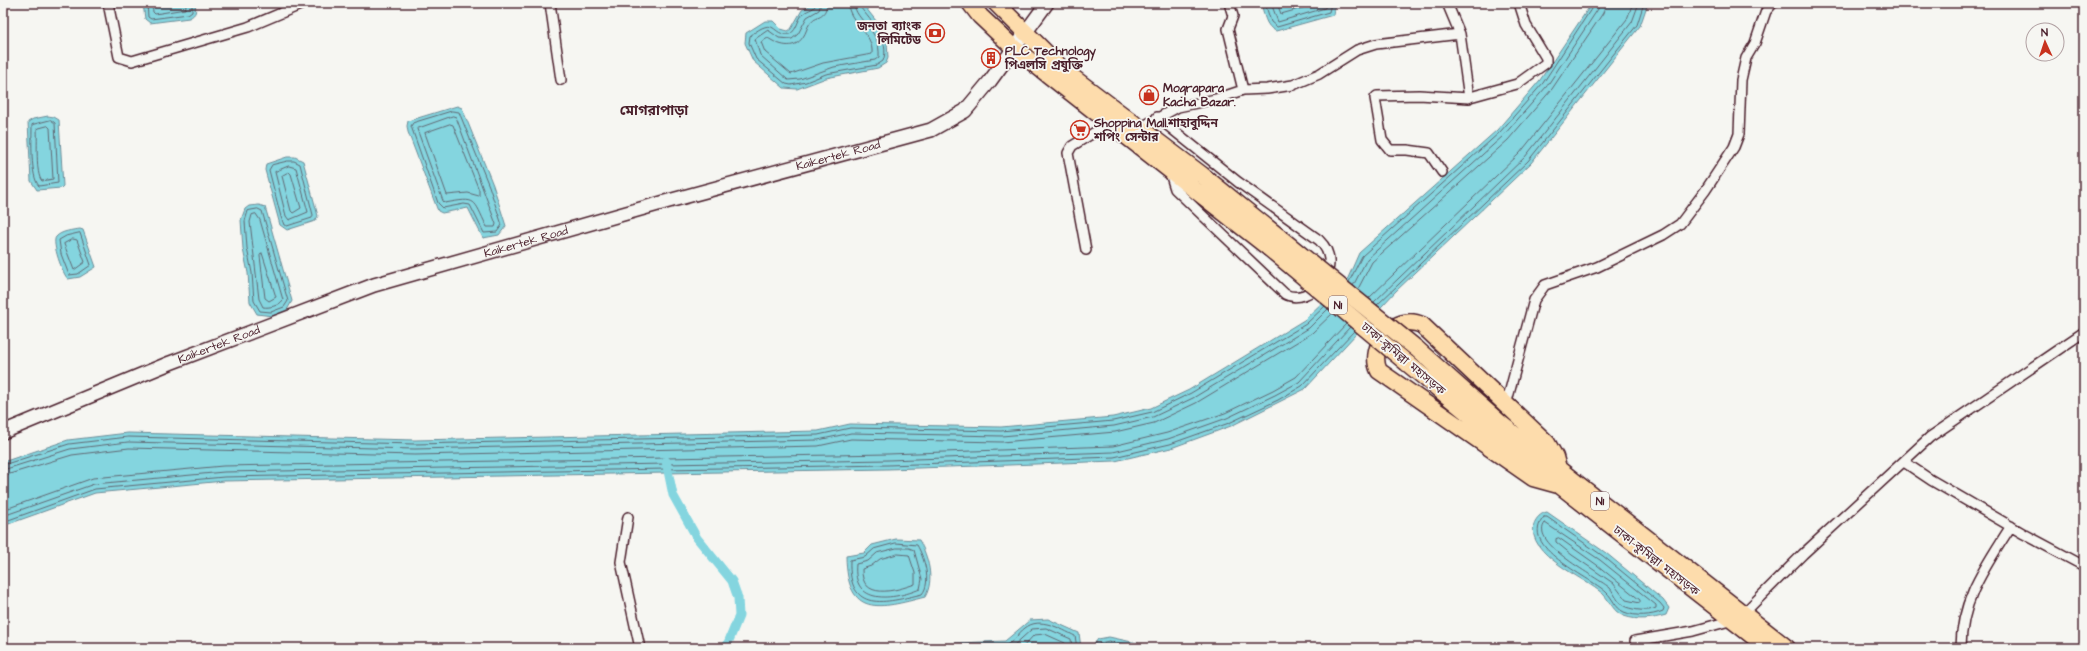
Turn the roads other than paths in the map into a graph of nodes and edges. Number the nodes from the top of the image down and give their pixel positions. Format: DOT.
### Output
graph roads {
  1 [pos="108,3"];
  2 [pos="305,3"];
  3 [pos="550,3"];
  4 [pos="970,3"];
  5 [pos="996,3"];
  6 [pos="1005,3"];
  7 [pos="1047,3"];
  8 [pos="1229,3"];
  9 [pos="1447,3"];
  10 [pos="1519,3"];
  11 [pos="1773,3"];
  12 [pos="1026,29"];
  13 [pos="1460,34"];
  14 [pos="1014,48"];
  15 [pos="561,80"];
  16 [pos="1243,90"];
  17 [pos="1470,97"];
  18 [pos="1152,120"];
  19 [pos="1108,124"];
  20 [pos="1169,170"];
  21 [pos="1442,172"];
  22 [pos="1223,192"];
  23 [pos="1274,242"];
  24 [pos="1086,250"];
  25 [pos="2084,332"];
  26 [pos="1506,405"];
  27 [pos="3,432"];
  28 [pos="1904,462"];
  29 [pos="1558,468"];
  30 [pos="1562,486"];
  31 [pos="628,517"];
  32 [pos="2011,526"];
  33 [pos="2084,566"];
  34 [pos="1738,617"];
  35 [pos="1635,641"];
  36 [pos="640,648"];
  37 [pos="1768,648"];
  38 [pos="1787,648"];
  39 [pos="1961,648"];
  1 -- 2 [label="street"];
  3 -- 15 [label="street"];
  4 -- 14 [label="highway, ঢাকা–কুমিল্লা মহাসড়ক / N1"];
  5 -- 12 [label="highway, ঢাকা–কুমিল্লা মহাসড়ক / N1"];
  6 -- 12 [label="highway"];
  7 -- 12 [label="main road, Kaikertek Road"];
  8 -- 16 [label="street"];
  9 -- 13 [label="street"];
  10 -- 17 [label="street"];
  11 -- 26 [label="street"];
  12 -- 14 [label="main road, Kaikertek Road"];
  12 -- 18 [label="highway"];
  12 -- 22 [label="highway, ঢাকা–কুমিল্লা মহাসড়ক / N1"];
  13 -- 16 [label="street"];
  13 -- 17 [label="street"];
  14 -- 19 [label="highway, ঢাকা–কুমিল্লা মহাসড়ক / N1"];
  14 -- 27 [label="main road, Kaikertek Road"];
  16 -- 18 [label="street"];
  17 -- 21 [label="street"];
  18 -- 20 [label="street"];
  18 -- 22 [label="highway"];
  19 -- 20 [label="highway, ঢাকা–কুমিল্লা মহাসড়ক / N1"];
  19 -- 24 [label="street"];
  20 -- 23 [label="highway, ঢাকা–কুমিল্লা মহাসড়ক / N1"];
  22 -- 23 [label="highway, ঢাকা–কুমিল্লা মহাসড়ক / N1"];
  23 -- 29 [label="highway, ঢাকা–কুমিল্লা মহাসড়ক / N1, bridge"];
  23 -- 30 [label="highway, ঢাকা–কুমিল্লা মহাসড়ক / N1, bridge"];
  25 -- 28 [label="street"];
  26 -- 29 [label="highway"];
  26 -- 30 [label="highway"];
  28 -- 32 [label="street"];
  28 -- 34 [label="street"];
  29 -- 34 [label="highway, ঢাকা–কুমিল্লা মহাসড়ক / N1"];
  30 -- 34 [label="highway, ঢাকা–কুমিল্লা মহাসড়ক / N1"];
  31 -- 36 [label="street"];
  32 -- 33 [label="street"];
  32 -- 39 [label="street"];
  34 -- 35 [label="street"];
  34 -- 37 [label="highway, ঢাকা–কুমিল্লা মহাসড়ক / N1"];
  34 -- 38 [label="highway, ঢাকা–কুমিল্লা মহাসড়ক / N1"];
}
